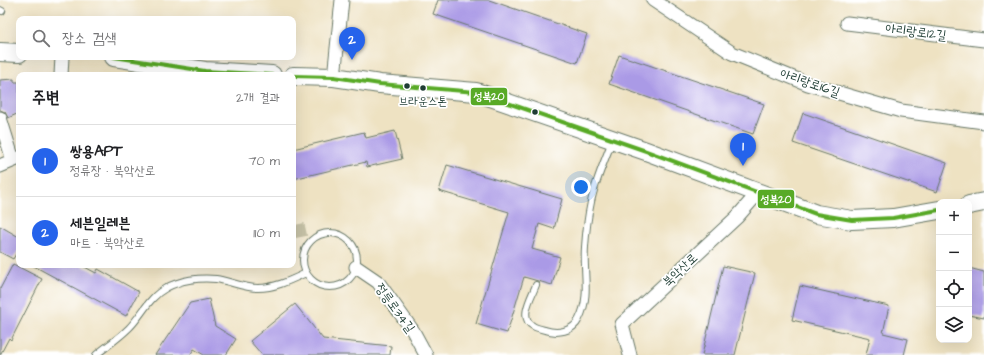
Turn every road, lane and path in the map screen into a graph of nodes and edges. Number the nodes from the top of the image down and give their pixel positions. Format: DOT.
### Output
graph roads {
  1 [pos="342,0"];
  2 [pos="653,0"];
  3 [pos="848,23"];
  4 [pos="984,40"];
  5 [pos="0,52"];
  6 [pos="16,53"];
  7 [pos="62,60"];
  8 [pos="131,60"];
  9 [pos="61,72"];
  10 [pos="199,72"];
  11 [pos="296,76"];
  12 [pos="334,78"];
  13 [pos="0,118"];
  14 [pos="984,122"];
  15 [pos="612,139"];
  16 [pos="16,159"];
  17 [pos="0,166"];
  18 [pos="758,193"];
  19 [pos="984,202"];
  20 [pos="972,204"];
  21 [pos="936,211"];
  22 [pos="356,268"];
  23 [pos="306,272"];
  24 [pos="536,285"];
  25 [pos="96,355"];
  26 [pos="426,355"];
  27 [pos="630,355"];
  1 -- 12 [label="street"];
  2 -- 14 [label="street, 아리랑로16길"];
  3 -- 4 [label="street, 아리랑로12길"];
  5 -- 6 [label="street"];
  7 -- 9 [label="street"];
  8 -- 10 [label="street"];
  11 -- 12 [label="street"];
  12 -- 15 [label="street"];
  13 -- 16 [label="street"];
  15 -- 18 [label="street"];
  15 -- 24 [label="lane"];
  16 -- 17 [label="street"];
  18 -- 21 [label="street"];
  18 -- 27 [label="street, 북악산로"];
  19 -- 20 [label="street"];
  22 -- 23 [label="lane"];
  22 -- 23 [label="lane"];
  22 -- 26 [label="street, 정릉로34길"];
  23 -- 25 [label="lane"];
}
